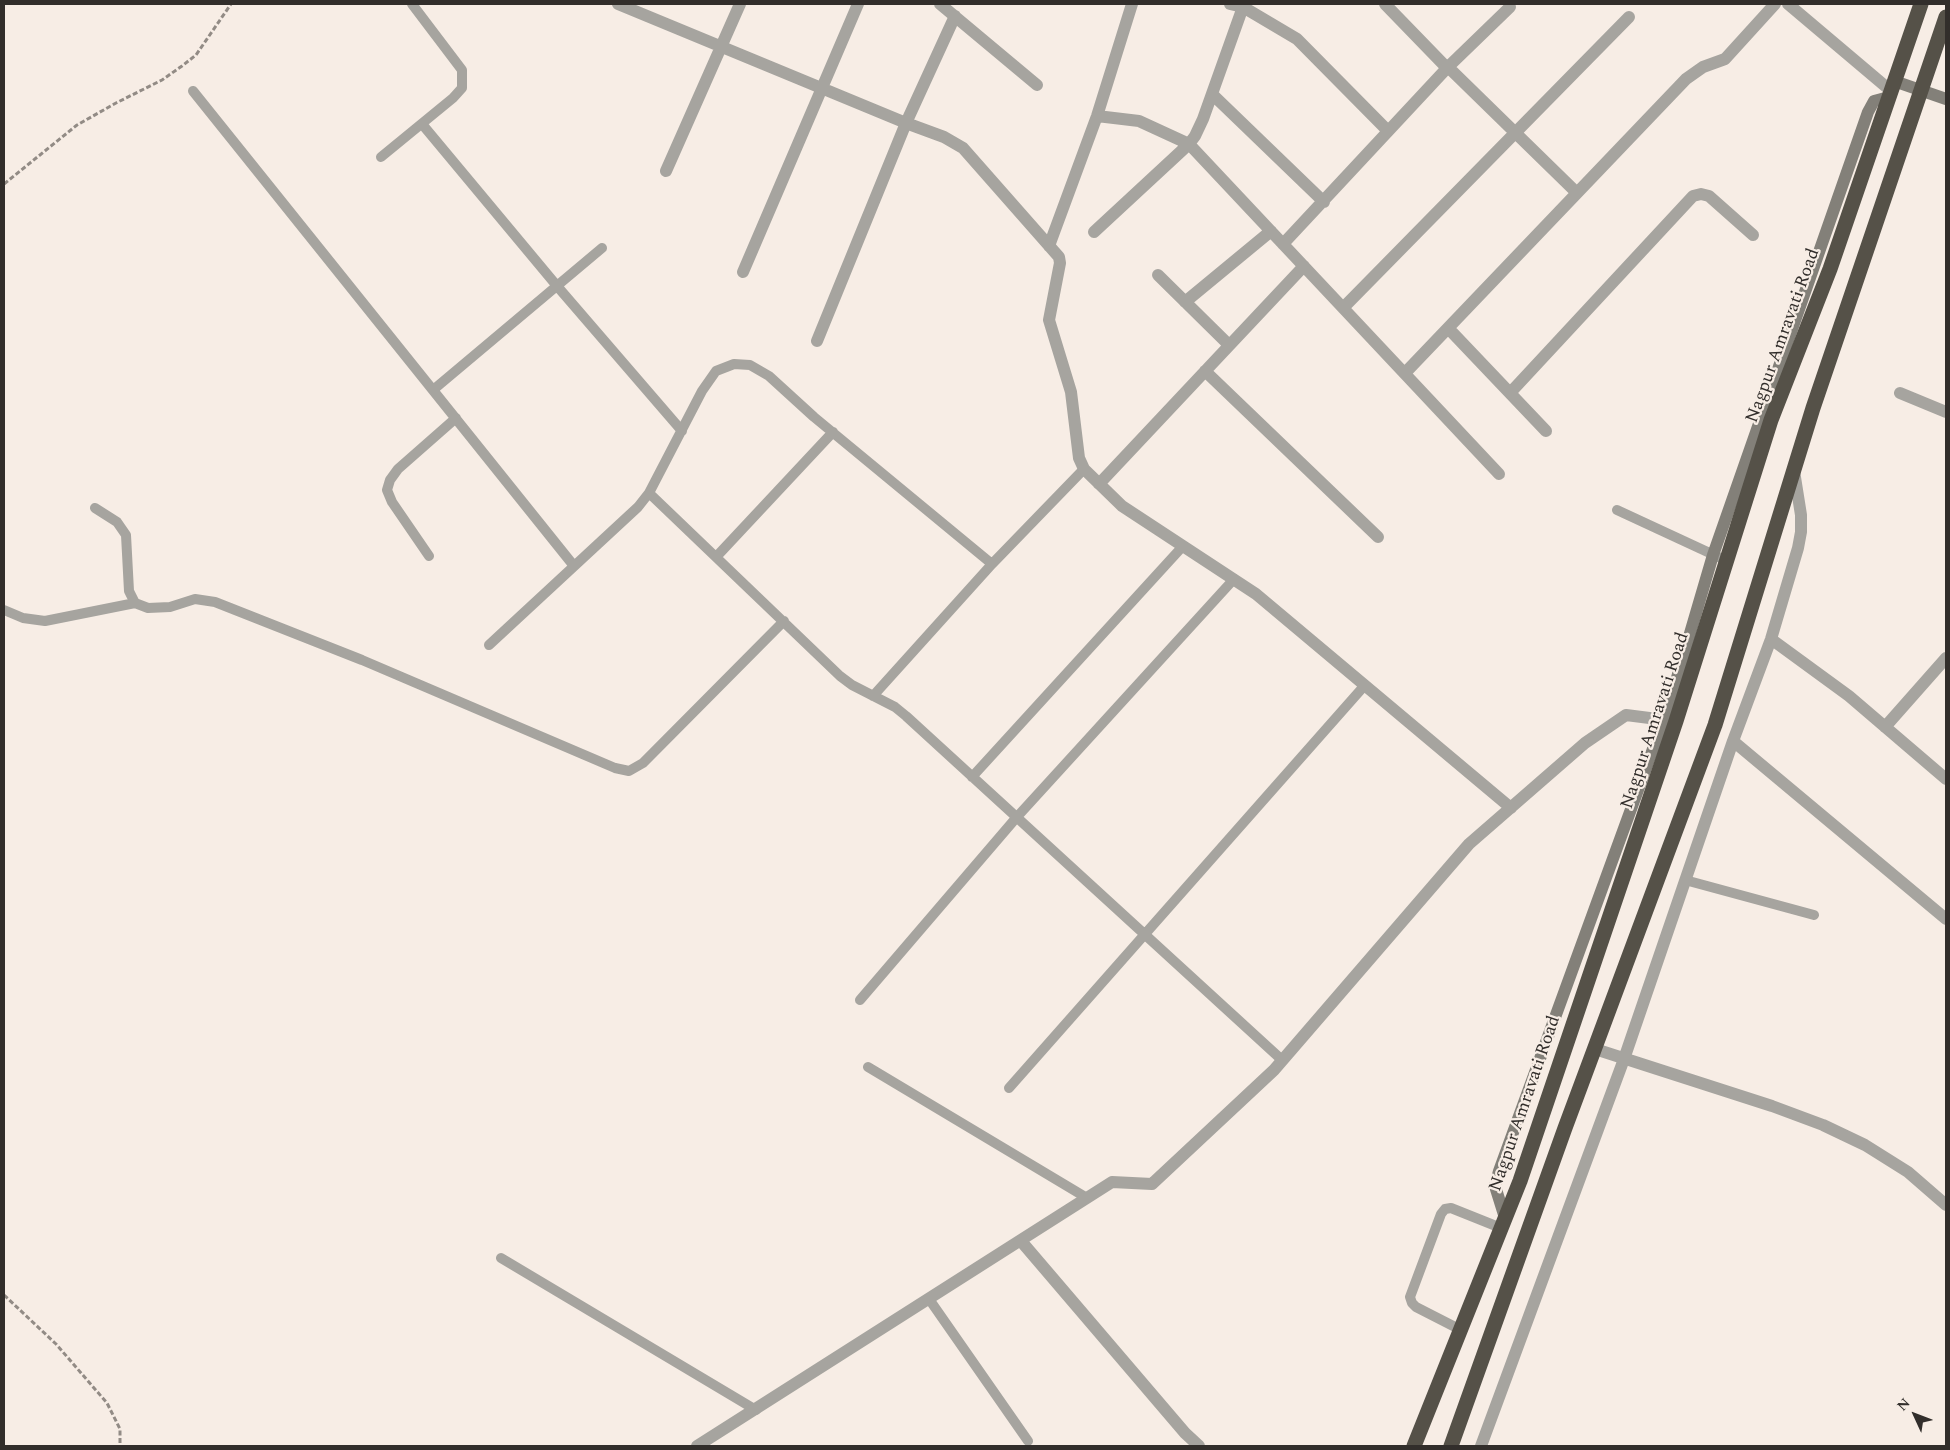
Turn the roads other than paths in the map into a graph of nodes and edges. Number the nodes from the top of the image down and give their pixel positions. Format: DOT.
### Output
graph roads {
  1 [pos="412,4"];
  2 [pos="618,4"];
  3 [pos="740,4"];
  4 [pos="858,4"];
  5 [pos="940,4"];
  6 [pos="1132,4"];
  7 [pos="1385,4"];
  8 [pos="1775,4"];
  9 [pos="1788,4"];
  10 [pos="1921,4"];
  11 [pos="1239,5"];
  12 [pos="1510,7"];
  13 [pos="955,16"];
  14 [pos="1629,17"];
  15 [pos="1946,17"];
  16 [pos="721,46"];
  17 [pos="1448,68"];
  18 [pos="1037,85"];
  19 [pos="820,88"];
  20 [pos="1891,90"];
  21 [pos="1921,90"];
  22 [pos="193,91"];
  23 [pos="1212,94"];
  24 [pos="1946,99"];
  25 [pos="1097,116"];
  26 [pos="906,123"];
  27 [pos="422,124"];
  28 [pos="1388,131"];
  29 [pos="1514,133"];
  30 [pos="1189,144"];
  31 [pos="381,157"];
  32 [pos="666,171"];
  33 [pos="1577,193"];
  34 [pos="1324,202"];
  35 [pos="1271,231"];
  36 [pos="1094,232"];
  37 [pos="1753,235"];
  38 [pos="1283,244"];
  39 [pos="1049,246"];
  40 [pos="602,248"];
  41 [pos="1304,266"];
  42 [pos="743,272"];
  43 [pos="1158,276"];
  44 [pos="557,286"];
  45 [pos="1185,302"];
  46 [pos="1344,308"];
  47 [pos="1448,328"];
  48 [pos="817,341"];
  49 [pos="1230,345"];
  50 [pos="1205,371"];
  51 [pos="1405,373"];
  52 [pos="433,390"];
  53 [pos="1510,393"];
  54 [pos="1900,393"];
  55 [pos="1946,412"];
  56 [pos="456,418"];
  57 [pos="682,431"];
  58 [pos="1546,431"];
  59 [pos="833,432"];
  60 [pos="1084,468"];
  61 [pos="1794,471"];
  62 [pos="1499,474"];
  63 [pos="1099,484"];
  64 [pos="650,493"];
  65 [pos="95,508"];
  66 [pos="1617,510"];
  67 [pos="1378,537"];
  68 [pos="1183,546"];
  69 [pos="429,556"];
  70 [pos="717,556"];
  71 [pos="1720,558"];
  72 [pos="992,564"];
  73 [pos="574,566"];
  74 [pos="1234,579"];
  75 [pos="135,603"];
  76 [pos="4,610"];
  77 [pos="784,621"];
  78 [pos="1770,639"];
  79 [pos="489,645"];
  80 [pos="1946,658"];
  81 [pos="1365,685"];
  82 [pos="873,696"];
  83 [pos="1670,721"];
  84 [pos="1885,726"];
  85 [pos="1733,741"];
  86 [pos="972,777"];
  87 [pos="1946,779"];
  88 [pos="1511,808"];
  89 [pos="1016,818"];
  90 [pos="1684,880"];
  91 [pos="1814,915"];
  92 [pos="1946,919"];
  93 [pos="1146,935"];
  94 [pos="860,1000"];
  95 [pos="1595,1049"];
  96 [pos="1624,1059"];
  97 [pos="1282,1060"];
  98 [pos="868,1067"];
  99 [pos="1009,1088"];
  100 [pos="1087,1198"];
  101 [pos="1946,1205"];
  102 [pos="1503,1223"];
  103 [pos="1020,1241"];
  104 [pos="501,1258"];
  105 [pos="929,1299"];
  106 [pos="1461,1330"];
  107 [pos="756,1410"];
  108 [pos="1028,1441"];
  109 [pos="697,1446"];
  110 [pos="1199,1446"];
  111 [pos="1414,1446"];
  112 [pos="1451,1446"];
  113 [pos="1481,1446"];
  1 -- 27 [label="lane"];
  2 -- 16 [label="street"];
  3 -- 16 [label="street"];
  4 -- 19 [label="street"];
  5 -- 13 [label="street"];
  6 -- 25 [label="street"];
  7 -- 17 [label="street"];
  8 -- 33 [label="street"];
  9 -- 20 [label="street"];
  10 -- 20 [label="highway, Nagpur Amravati Road"];
  11 -- 23 [label="street"];
  11 -- 28 [label="street"];
  12 -- 17 [label="street"];
  13 -- 18 [label="street"];
  13 -- 26 [label="street"];
  14 -- 29 [label="street"];
  15 -- 21 [label="highway"];
  16 -- 19 [label="street"];
  16 -- 32 [label="street"];
  17 -- 28 [label="street"];
  17 -- 29 [label="street"];
  19 -- 26 [label="street"];
  19 -- 42 [label="street"];
  20 -- 21 [label="street"];
  20 -- 71 [label="highway, Nagpur Amravati Road"];
  21 -- 24 [label="street"];
  21 -- 61 [label="highway"];
  22 -- 52 [label="lane"];
  23 -- 30 [label="street"];
  23 -- 34 [label="street"];
  25 -- 30 [label="street"];
  25 -- 39 [label="street"];
  26 -- 39 [label="street"];
  26 -- 48 [label="street"];
  27 -- 31 [label="lane"];
  27 -- 44 [label="lane"];
  28 -- 34 [label="street"];
  29 -- 33 [label="street"];
  29 -- 46 [label="street"];
  30 -- 35 [label="street"];
  30 -- 36 [label="street"];
  33 -- 47 [label="street"];
  34 -- 38 [label="street"];
  35 -- 38 [label="street"];
  35 -- 45 [label="street"];
  37 -- 53 [label="street"];
  38 -- 41 [label="street"];
  39 -- 60 [label="street"];
  40 -- 44 [label="lane"];
  41 -- 46 [label="street"];
  41 -- 49 [label="street"];
  43 -- 45 [label="street"];
  44 -- 52 [label="lane"];
  44 -- 57 [label="lane"];
  45 -- 49 [label="street"];
  46 -- 51 [label="street"];
  47 -- 51 [label="street"];
  47 -- 53 [label="street"];
  49 -- 50 [label="street"];
  50 -- 63 [label="street"];
  50 -- 67 [label="street"];
  51 -- 62 [label="street"];
  52 -- 56 [label="lane"];
  53 -- 58 [label="street"];
  54 -- 55 [label="street"];
  56 -- 69 [label="lane"];
  56 -- 73 [label="lane"];
  57 -- 59 [label="lane"];
  57 -- 64 [label="lane"];
  59 -- 70 [label="lane"];
  59 -- 72 [label="lane"];
  60 -- 63 [label="street"];
  60 -- 72 [label="lane"];
  61 -- 78 [label="street"];
  61 -- 95 [label="highway"];
  63 -- 68 [label="street"];
  64 -- 70 [label="lane"];
  64 -- 73 [label="lane"];
  65 -- 75 [label="lane"];
  66 -- 71 [label="lane"];
  68 -- 74 [label="street"];
  68 -- 86 [label="lane"];
  70 -- 77 [label="lane"];
  71 -- 83 [label="highway, Nagpur Amravati Road"];
  72 -- 82 [label="lane"];
  73 -- 79 [label="lane"];
  74 -- 81 [label="street"];
  74 -- 89 [label="lane"];
  75 -- 76 [label="lane"];
  75 -- 77 [label="lane"];
  77 -- 82 [label="lane"];
  78 -- 84 [label="street"];
  78 -- 85 [label="street"];
  80 -- 84 [label="street"];
  81 -- 88 [label="street"];
  81 -- 93 [label="lane"];
  82 -- 86 [label="lane"];
  83 -- 88 [label="street"];
  83 -- 102 [label="highway, Nagpur Amravati Road"];
  83 -- 102 [label="street"];
  84 -- 87 [label="street"];
  85 -- 90 [label="street"];
  85 -- 92 [label="street"];
  86 -- 89 [label="lane"];
  88 -- 97 [label="street"];
  89 -- 93 [label="lane"];
  89 -- 94 [label="lane"];
  90 -- 91 [label="lane"];
  90 -- 96 [label="street"];
  93 -- 97 [label="lane"];
  93 -- 99 [label="lane"];
  95 -- 96 [label="street"];
  95 -- 112 [label="highway"];
  96 -- 101 [label="street"];
  96 -- 113 [label="street"];
  97 -- 100 [label="street"];
  98 -- 100 [label="lane"];
  100 -- 103 [label="street"];
  102 -- 106 [label="highway, Nagpur Amravati Road"];
  102 -- 106 [label="lane"];
  103 -- 105 [label="street"];
  103 -- 110 [label="street"];
  104 -- 107 [label="lane"];
  105 -- 107 [label="street"];
  105 -- 108 [label="lane"];
  106 -- 111 [label="highway, Nagpur Amravati Road"];
  107 -- 109 [label="street"];
}
